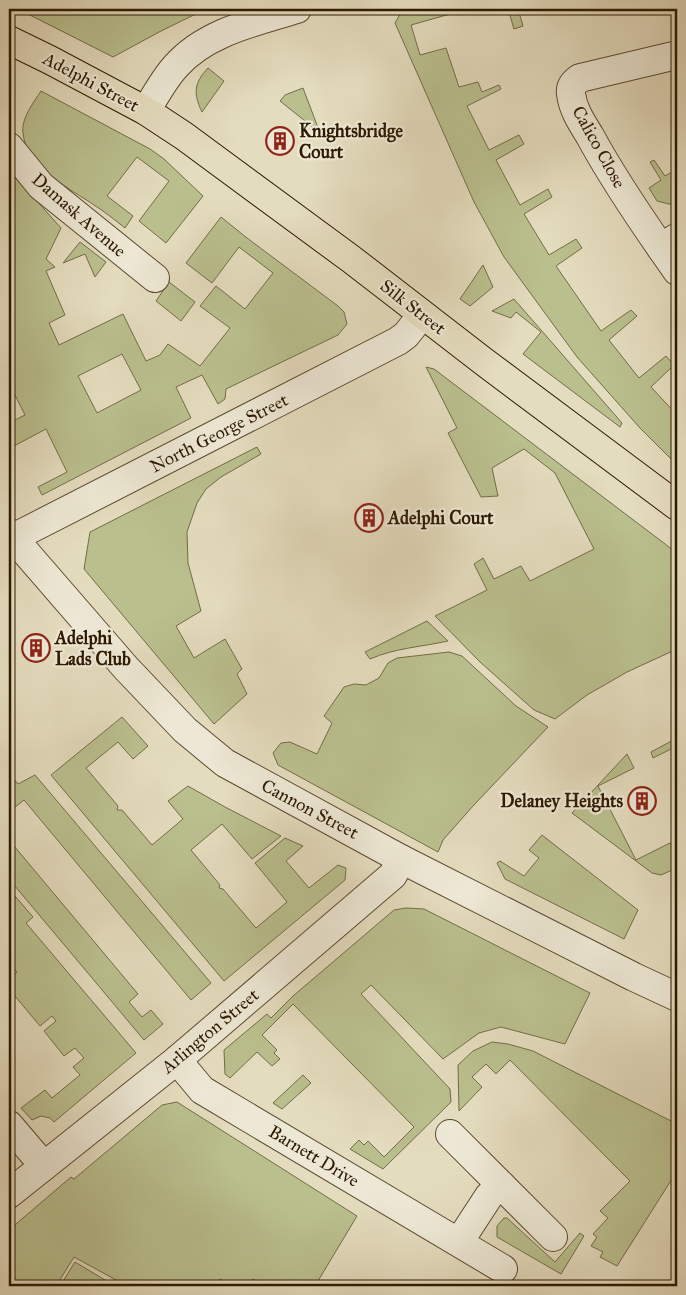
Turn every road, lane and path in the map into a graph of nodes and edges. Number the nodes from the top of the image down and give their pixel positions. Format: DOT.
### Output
graph roads {
  1 [pos="297,9"];
  2 [pos="9,40"];
  3 [pos="677,55"];
  4 [pos="146,111"];
  5 [pos="9,147"];
  6 [pos="669,243"];
  7 [pos="677,271"];
  8 [pos="154,278"];
  9 [pos="422,315"];
  10 [pos="677,506"];
  11 [pos="10,537"];
  12 [pos="401,859"];
  13 [pos="677,997"];
  14 [pos="177,1060"];
  15 [pos="9,1125"];
  16 [pos="450,1134"];
  17 [pos="44,1166"];
  18 [pos="500,1185"];
  19 [pos="9,1194"];
  20 [pos="553,1237"];
  21 [pos="459,1242"];
  22 [pos="503,1269"];
  1 -- 4 [label="street"];
  2 -- 4 [label="main road, Adelphi Street"];
  3 -- 6 [label="street, Calico Close"];
  4 -- 9 [label="main road, Silk Street"];
  5 -- 8 [label="street, Damask Avenue"];
  6 -- 7 [label="street, Calico Close"];
  9 -- 10 [label="main road, Silk Street"];
  9 -- 11 [label="street, North George Street"];
  11 -- 12 [label="street, Cannon Street"];
  12 -- 13 [label="street, Cannon Street"];
  12 -- 14 [label="street, Arlington Street"];
  14 -- 17 [label="street, Arlington Street"];
  14 -- 21 [label="street, Barnett Drive"];
  15 -- 17 [label="street"];
  16 -- 18 [label="street"];
  17 -- 19 [label="street, Arlington Street"];
  18 -- 20 [label="street"];
  18 -- 21 [label="street"];
  21 -- 22 [label="street, Barnett Drive"];
}
